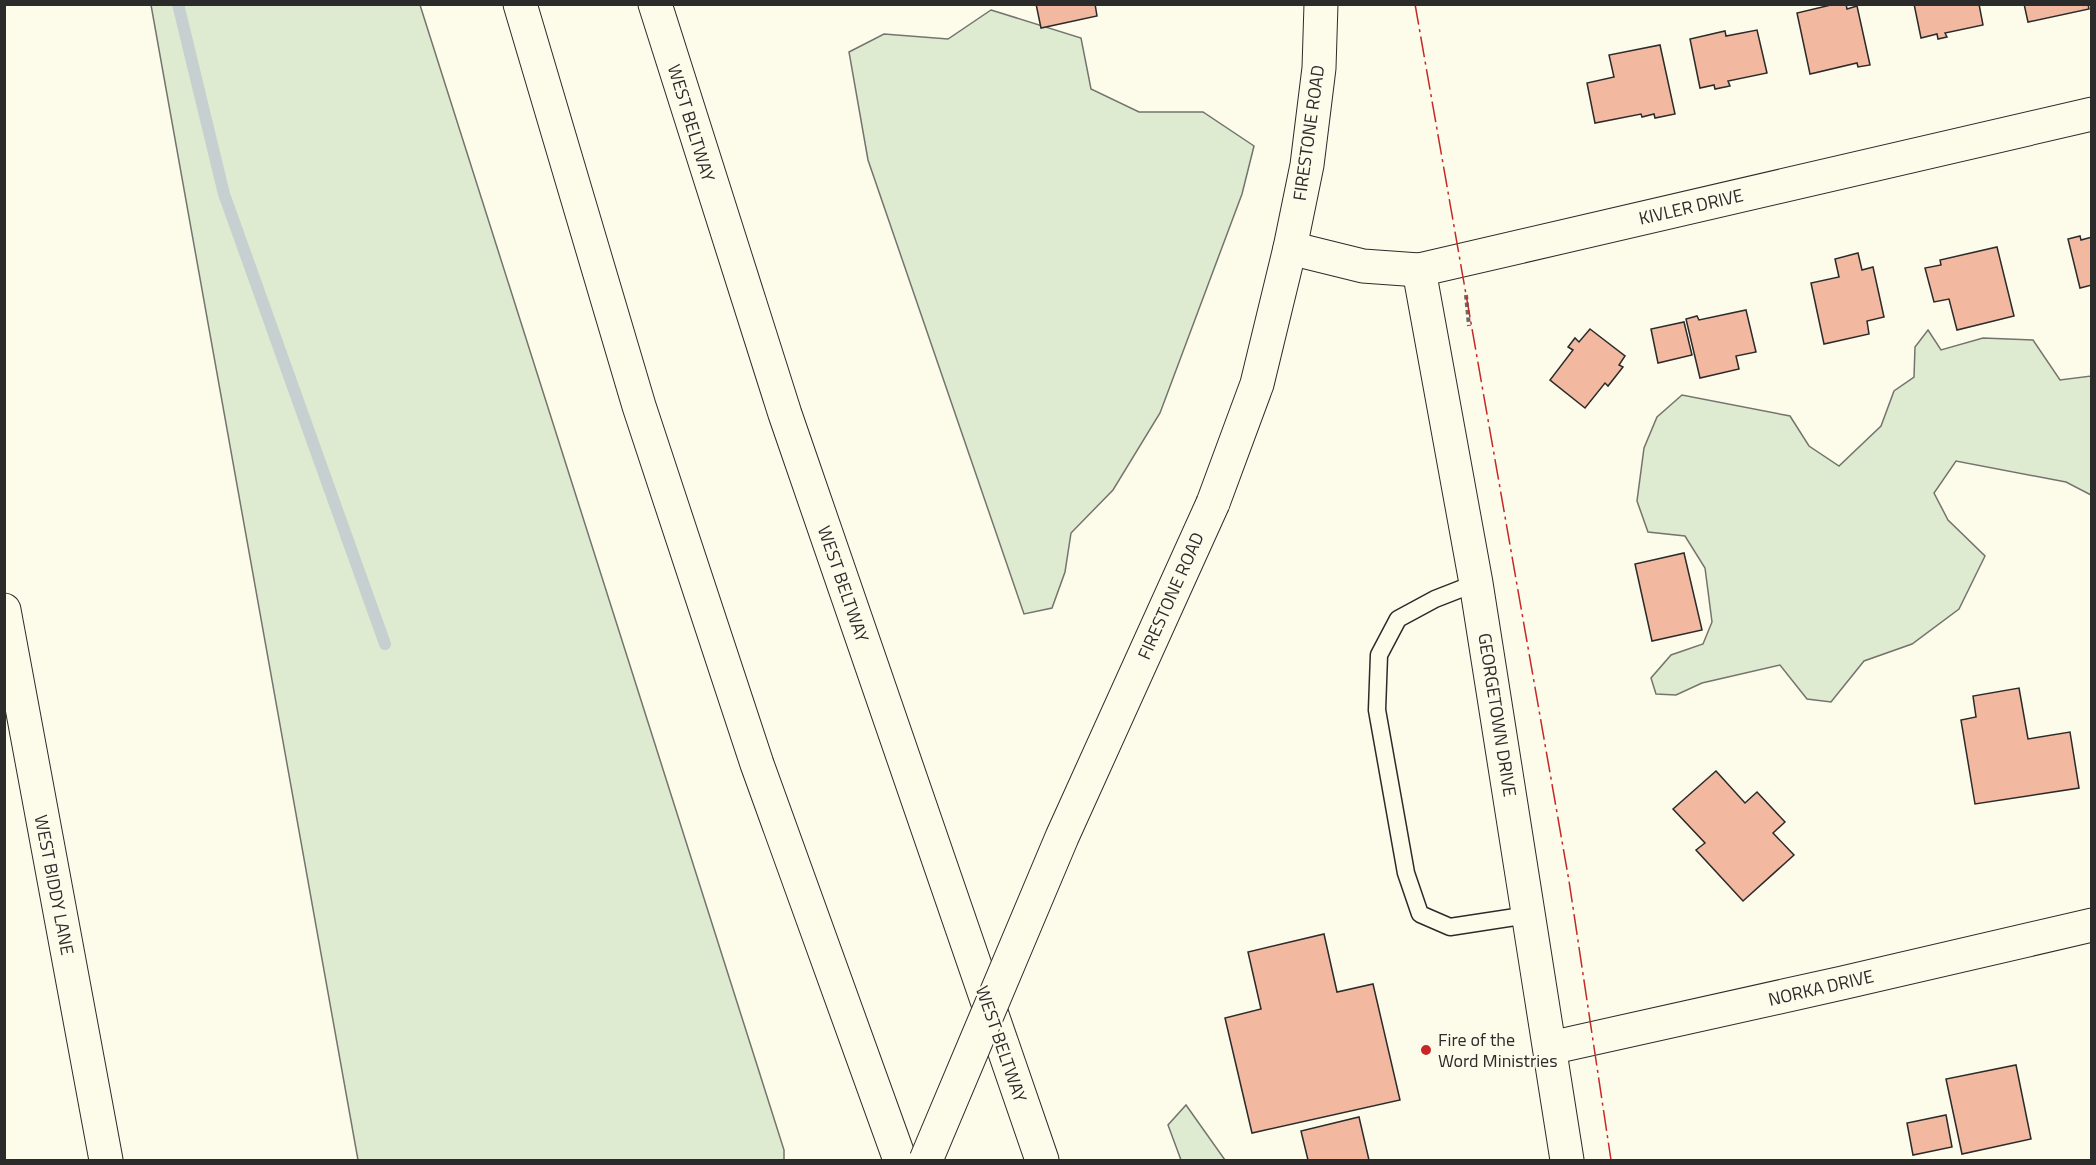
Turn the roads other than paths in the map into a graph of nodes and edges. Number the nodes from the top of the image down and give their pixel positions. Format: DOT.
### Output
graph roads {
  1 [pos="520,4"];
  2 [pos="655,4"];
  3 [pos="1321,4"];
  4 [pos="2091,114"];
  5 [pos="1290,248"];
  6 [pos="1419,270"];
  7 [pos="1476,584"];
  8 [pos="4,610"];
  9 [pos="18,763"];
  10 [pos="1529,915"];
  11 [pos="2091,925"];
  12 [pos="1550,1048"];
  13 [pos="106,1161"];
  14 [pos="900,1161"];
  15 [pos="926,1161"];
  16 [pos="1042,1161"];
  17 [pos="1567,1161"];
  1 -- 14 [label="main road"];
  2 -- 16 [label="main road, WEST BELTWAY"];
  3 -- 5 [label="main road, FIRESTONE ROAD"];
  4 -- 6 [label="main road, KIVLER DRIVE"];
  5 -- 6 [label="main road, KIVLER DRIVE"];
  5 -- 15 [label="main road, FIRESTONE ROAD, bridge"];
  6 -- 7 [label="main road, GEORGETOWN DRIVE"];
  7 -- 10 [label="main road, GEORGETOWN DRIVE"];
  7 -- 10 [label="lane"];
  8 -- 9 [label="main road, WEST BIDDY LANE"];
  9 -- 13 [label="main road, WEST BIDDY LANE"];
  10 -- 12 [label="main road, GEORGETOWN DRIVE"];
  11 -- 12 [label="main road, NORKA DRIVE"];
  12 -- 17 [label="main road, GEORGETOWN DRIVE"];
}
